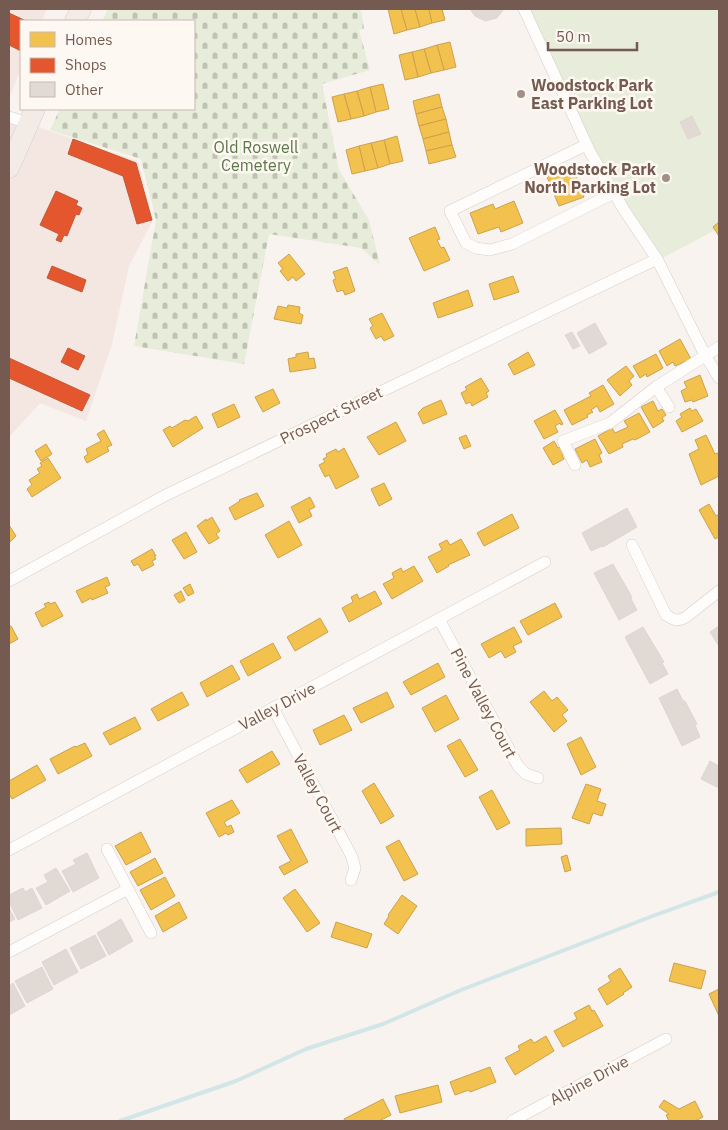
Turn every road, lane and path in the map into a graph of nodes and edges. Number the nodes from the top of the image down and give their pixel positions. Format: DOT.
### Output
graph roads {
  1 [pos="524,9"];
  2 [pos="32,116"];
  3 [pos="9,117"];
  4 [pos="586,145"];
  5 [pos="11,154"];
  6 [pos="614,193"];
  7 [pos="657,258"];
  8 [pos="719,347"];
  9 [pos="706,355"];
  10 [pos="719,378"];
  11 [pos="656,387"];
  12 [pos="669,407"];
  13 [pos="575,465"];
  14 [pos="632,545"];
  15 [pos="545,562"];
  16 [pos="9,581"];
  17 [pos="719,591"];
  18 [pos="439,619"];
  19 [pos="272,708"];
  20 [pos="538,778"];
  21 [pos="107,848"];
  22 [pos="9,850"];
  23 [pos="351,880"];
  24 [pos="128,889"];
  25 [pos="151,933"];
  26 [pos="9,952"];
  27 [pos="666,1040"];
  28 [pos="512,1121"];
  1 -- 4 [label="street"];
  2 -- 3 [label="street"];
  2 -- 5 [label="highway"];
  4 -- 6 [label="street"];
  4 -- 6 [label="street"];
  6 -- 7 [label="street"];
  7 -- 9 [label="street"];
  7 -- 16 [label="street, Prospect Street"];
  8 -- 9 [label="street"];
  9 -- 10 [label="street"];
  9 -- 11 [label="street"];
  11 -- 12 [label="street"];
  11 -- 13 [label="street"];
  14 -- 17 [label="street"];
  15 -- 18 [label="street, Valley Drive"];
  18 -- 19 [label="street, Valley Drive"];
  18 -- 20 [label="street, Pine Valley Court"];
  19 -- 22 [label="street, Valley Drive"];
  19 -- 23 [label="street, Valley Court"];
  21 -- 24 [label="street"];
  24 -- 25 [label="street"];
  24 -- 26 [label="street"];
  27 -- 28 [label="street, Alpine Drive"];
}
